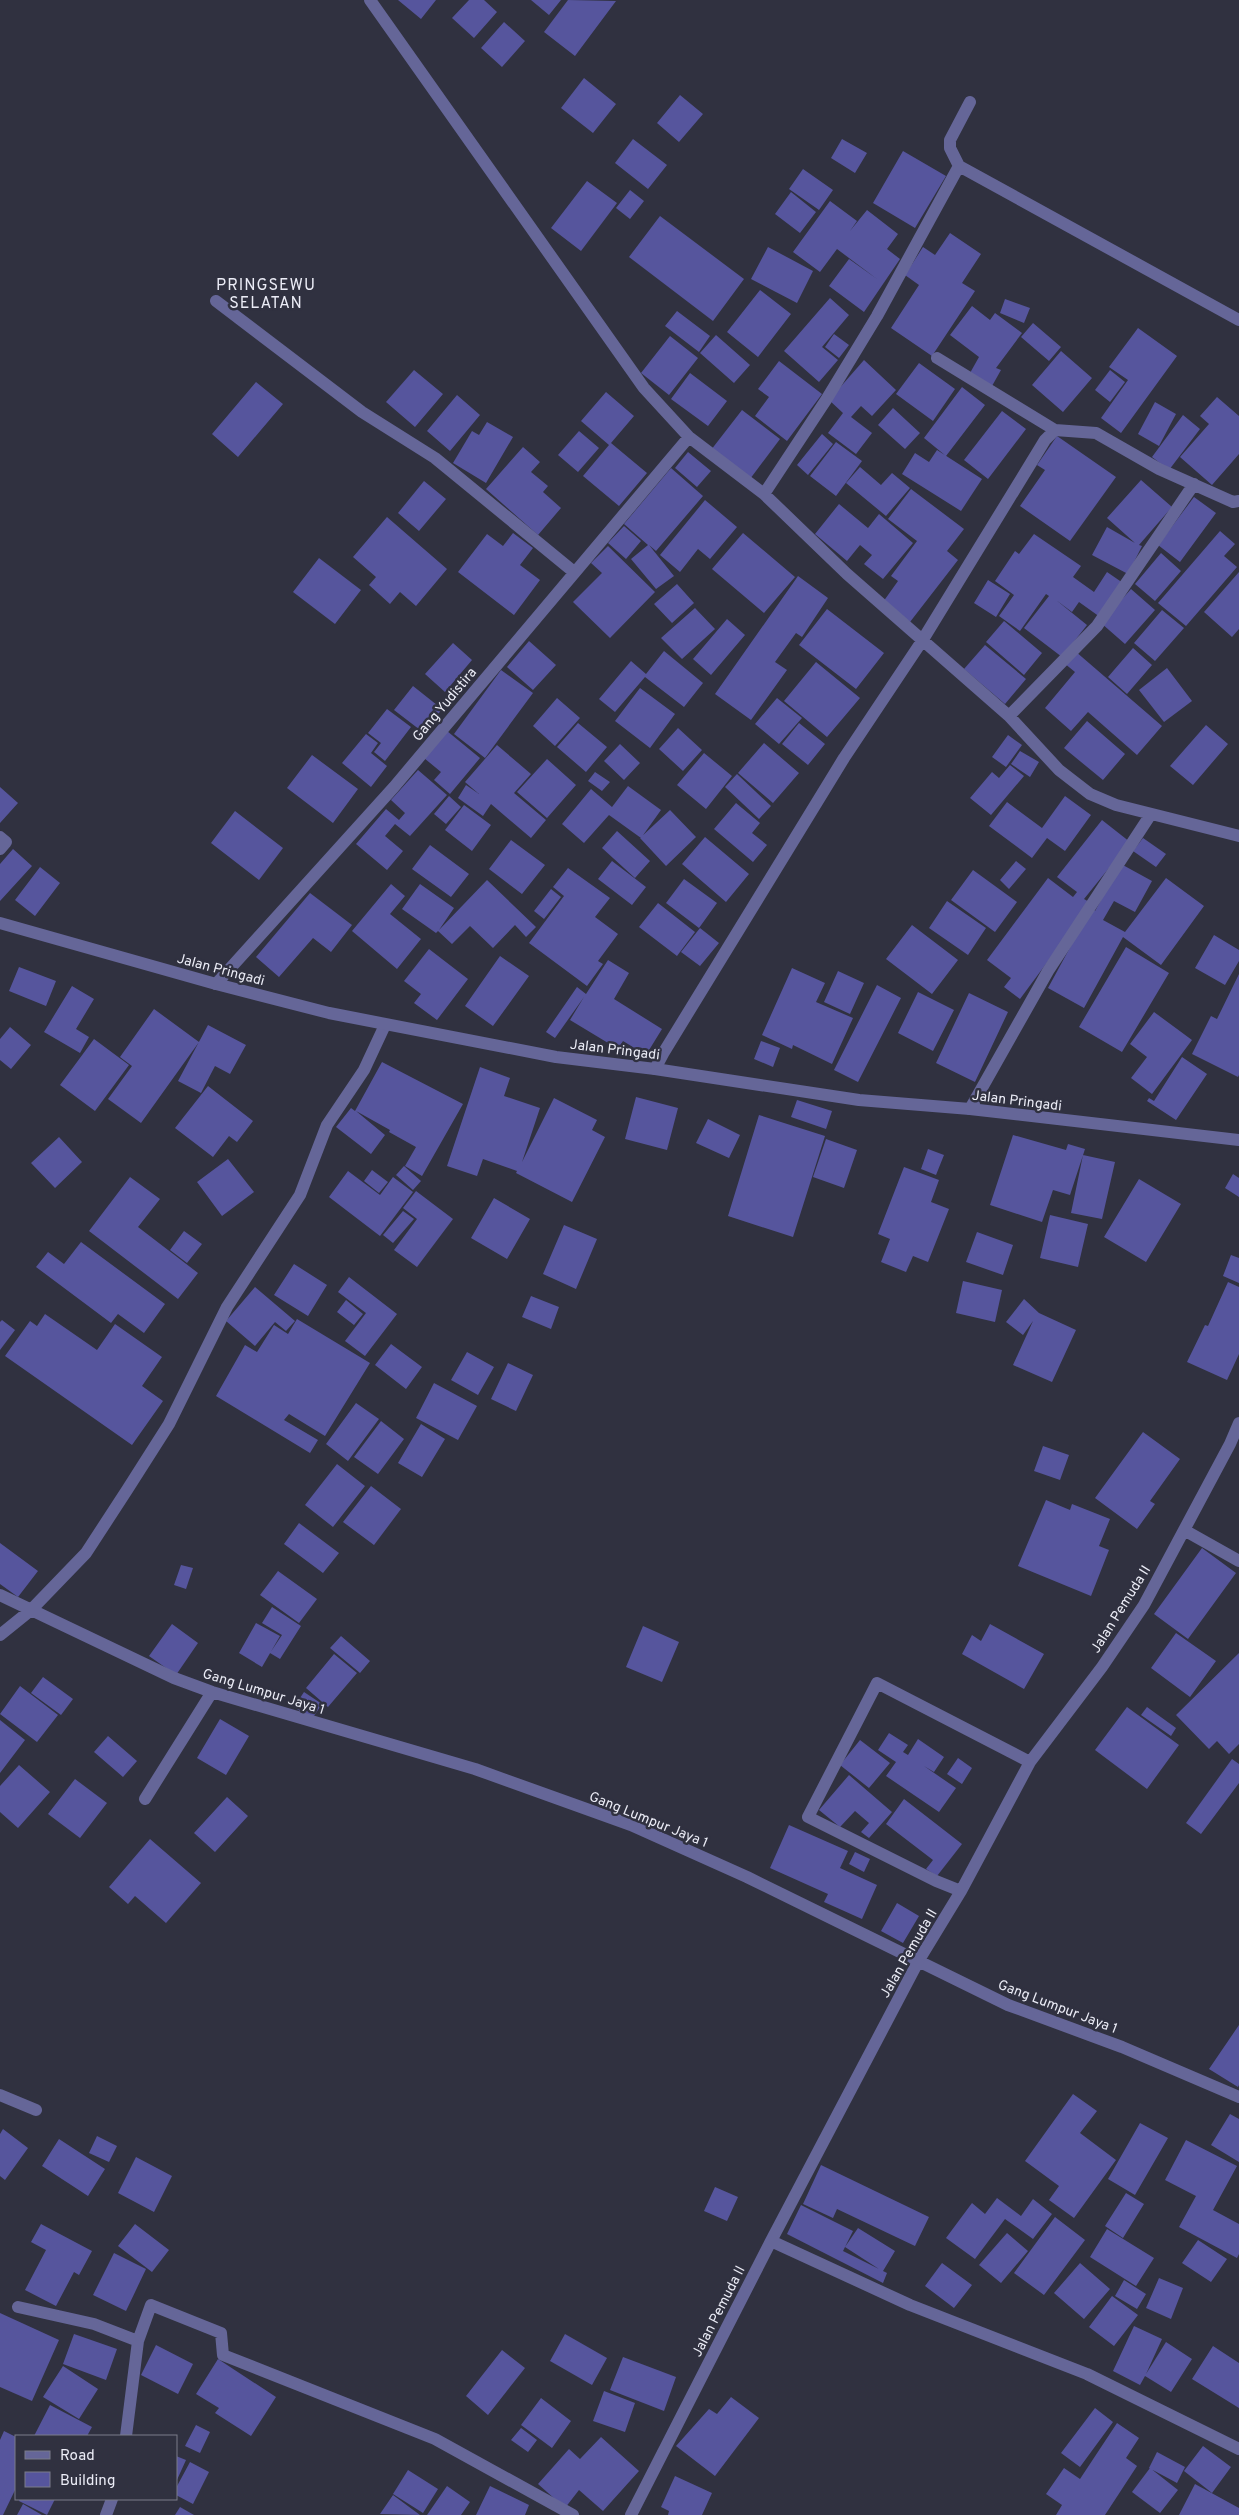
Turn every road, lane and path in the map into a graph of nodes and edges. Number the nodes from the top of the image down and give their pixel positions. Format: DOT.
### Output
graph roads {
  1 [pos="370,0"];
  2 [pos="970,102"];
  3 [pos="959,166"];
  4 [pos="216,301"];
  5 [pos="1239,320"];
  6 [pos="937,358"];
  7 [pos="1055,430"];
  8 [pos="689,437"];
  9 [pos="1194,484"];
  10 [pos="764,494"];
  11 [pos="1239,501"];
  12 [pos="574,572"];
  13 [pos="922,640"];
  14 [pos="1010,716"];
  15 [pos="1151,814"];
  16 [pos="0,836"];
  17 [pos="1239,836"];
  18 [pos="0,849"];
  19 [pos="0,922"];
  20 [pos="216,984"];
  21 [pos="384,1025"];
  22 [pos="655,1069"];
  23 [pos="970,1109"];
  24 [pos="1239,1140"];
  25 [pos="1239,1423"];
  26 [pos="1184,1530"];
  27 [pos="1239,1561"];
  28 [pos="0,1595"];
  29 [pos="32,1610"];
  30 [pos="0,1635"];
  31 [pos="212,1692"];
  32 [pos="1030,1762"];
  33 [pos="145,1799"];
  34 [pos="961,1891"];
  35 [pos="919,1960"];
  36 [pos="0,2095"];
  37 [pos="1239,2097"];
  38 [pos="36,2110"];
  39 [pos="771,2241"];
  40 [pos="18,2307"];
  41 [pos="138,2341"];
  42 [pos="126,2435"];
  43 [pos="1239,2449"];
  44 [pos="112,2500"];
  45 [pos="106,2515"];
  46 [pos="573,2515"];
  47 [pos="631,2515"];
  1 -- 8 [label="street"];
  2 -- 3 [label="street"];
  3 -- 5 [label="street"];
  3 -- 10 [label="street"];
  4 -- 12 [label="street"];
  6 -- 7 [label="street"];
  7 -- 9 [label="street"];
  7 -- 13 [label="street"];
  8 -- 10 [label="street"];
  8 -- 12 [label="street, Gang Yudistira"];
  9 -- 11 [label="street"];
  9 -- 14 [label="street"];
  10 -- 13 [label="street"];
  12 -- 20 [label="street, Gang Yudistira"];
  13 -- 14 [label="street"];
  13 -- 22 [label="street"];
  14 -- 15 [label="street"];
  15 -- 17 [label="street"];
  15 -- 23 [label="street"];
  16 -- 18 [label="street"];
  19 -- 20 [label="street, Jalan Pringadi"];
  20 -- 21 [label="street, Jalan Pringadi"];
  21 -- 22 [label="street, Jalan Pringadi"];
  21 -- 29 [label="street"];
  22 -- 23 [label="street, Jalan Pringadi"];
  23 -- 24 [label="street, Jalan Pringadi"];
  25 -- 26 [label="street, Jalan Pemuda II"];
  26 -- 27 [label="street"];
  26 -- 32 [label="street, Jalan Pemuda II"];
  28 -- 29 [label="street, Gang Lumpur Jaya 1"];
  29 -- 30 [label="street"];
  29 -- 31 [label="street, Gang Lumpur Jaya 1"];
  31 -- 33 [label="street"];
  31 -- 35 [label="street, Gang Lumpur Jaya 1"];
  32 -- 34 [label="street, Jalan Pemuda II"];
  32 -- 34 [label="street"];
  34 -- 35 [label="street, Jalan Pemuda II"];
  35 -- 37 [label="street, Gang Lumpur Jaya 1"];
  35 -- 39 [label="street, Jalan Pemuda II"];
  36 -- 38 [label="street"];
  39 -- 43 [label="street"];
  39 -- 47 [label="street, Jalan Pemuda II"];
  40 -- 41 [label="street"];
  41 -- 42 [label="street"];
  41 -- 46 [label="street"];
  44 -- 45 [label="street"];
}
